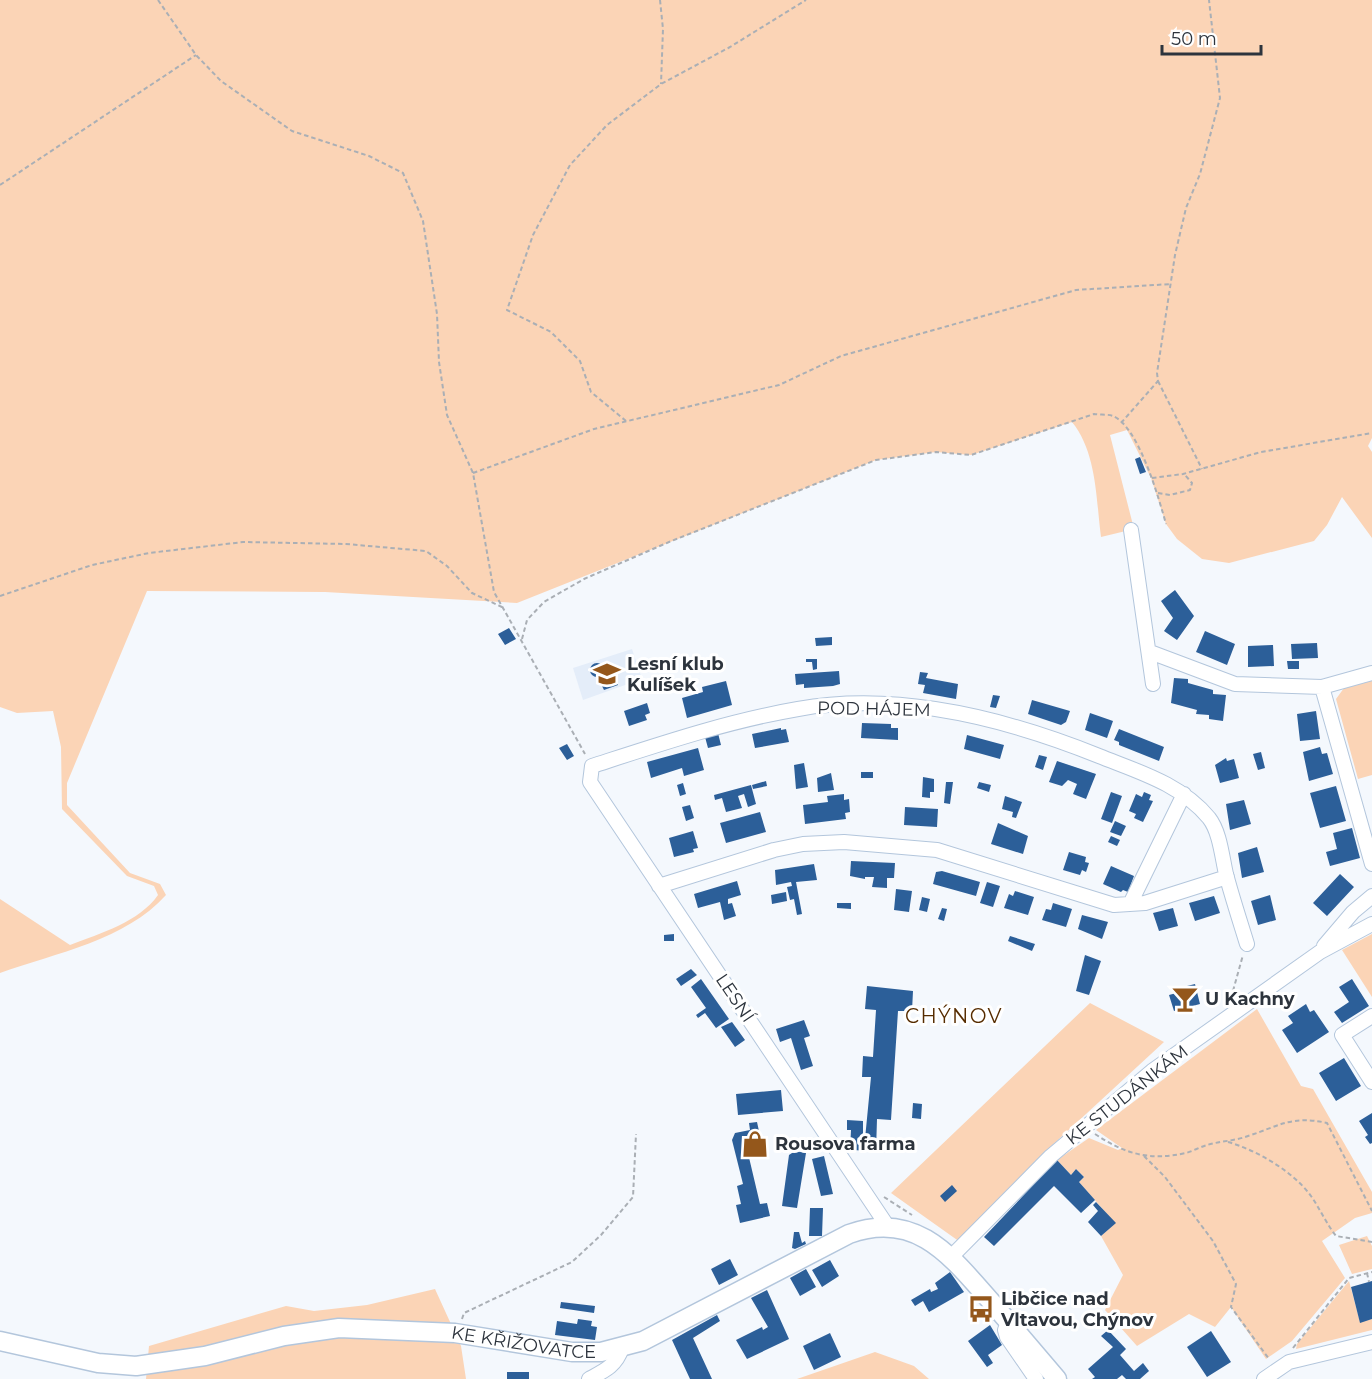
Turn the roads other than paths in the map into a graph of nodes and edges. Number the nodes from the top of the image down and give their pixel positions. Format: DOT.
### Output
graph roads {
  1 [pos="1131,530"];
  2 [pos="1150,652"];
  3 [pos="1372,673"];
  4 [pos="1153,684"];
  5 [pos="1322,687"];
  6 [pos="592,766"];
  7 [pos="1184,794"];
  8 [pos="1372,864"];
  9 [pos="1227,877"];
  10 [pos="659,886"];
  11 [pos="1372,896"];
  12 [pos="1131,904"];
  13 [pos="1372,924"];
  14 [pos="1247,944"];
  15 [pos="1320,952"];
  16 [pos="1372,1016"];
  17 [pos="1372,1082"];
  18 [pos="888,1227"];
  19 [pos="951,1257"];
  20 [pos="1008,1323"];
  21 [pos="0,1341"];
  22 [pos="1371,1343"];
  23 [pos="622,1348"];
  24 [pos="589,1379"];
  25 [pos="1036,1379"];
  26 [pos="1057,1379"];
  27 [pos="1264,1379"];
  1 -- 2 [label="street"];
  2 -- 4 [label="street"];
  2 -- 5 [label="street"];
  3 -- 5 [label="street"];
  5 -- 8 [label="street"];
  6 -- 7 [label="street, POD HÁJEM"];
  6 -- 10 [label="street, LESNÍ"];
  7 -- 9 [label="street, POD HÁJEM"];
  7 -- 12 [label="street"];
  9 -- 12 [label="street"];
  9 -- 14 [label="street, POD HÁJEM"];
  10 -- 12 [label="street"];
  10 -- 18 [label="street, LESNÍ"];
  11 -- 15 [label="street, KE STUDÁNKÁM"];
  13 -- 15 [label="street, KE STUDÁNKÁM"];
  15 -- 19 [label="street, KE STUDÁNKÁM"];
  16 -- 17 [label="street"];
  18 -- 19 [label="street"];
  18 -- 23 [label="street, KE KŘIŽOVATCE"];
  19 -- 20 [label="street"];
  20 -- 25 [label="street"];
  20 -- 26 [label="street"];
  21 -- 23 [label="street, KE KŘIŽOVATCE"];
  22 -- 27 [label="street"];
  23 -- 24 [label="street"];
}
